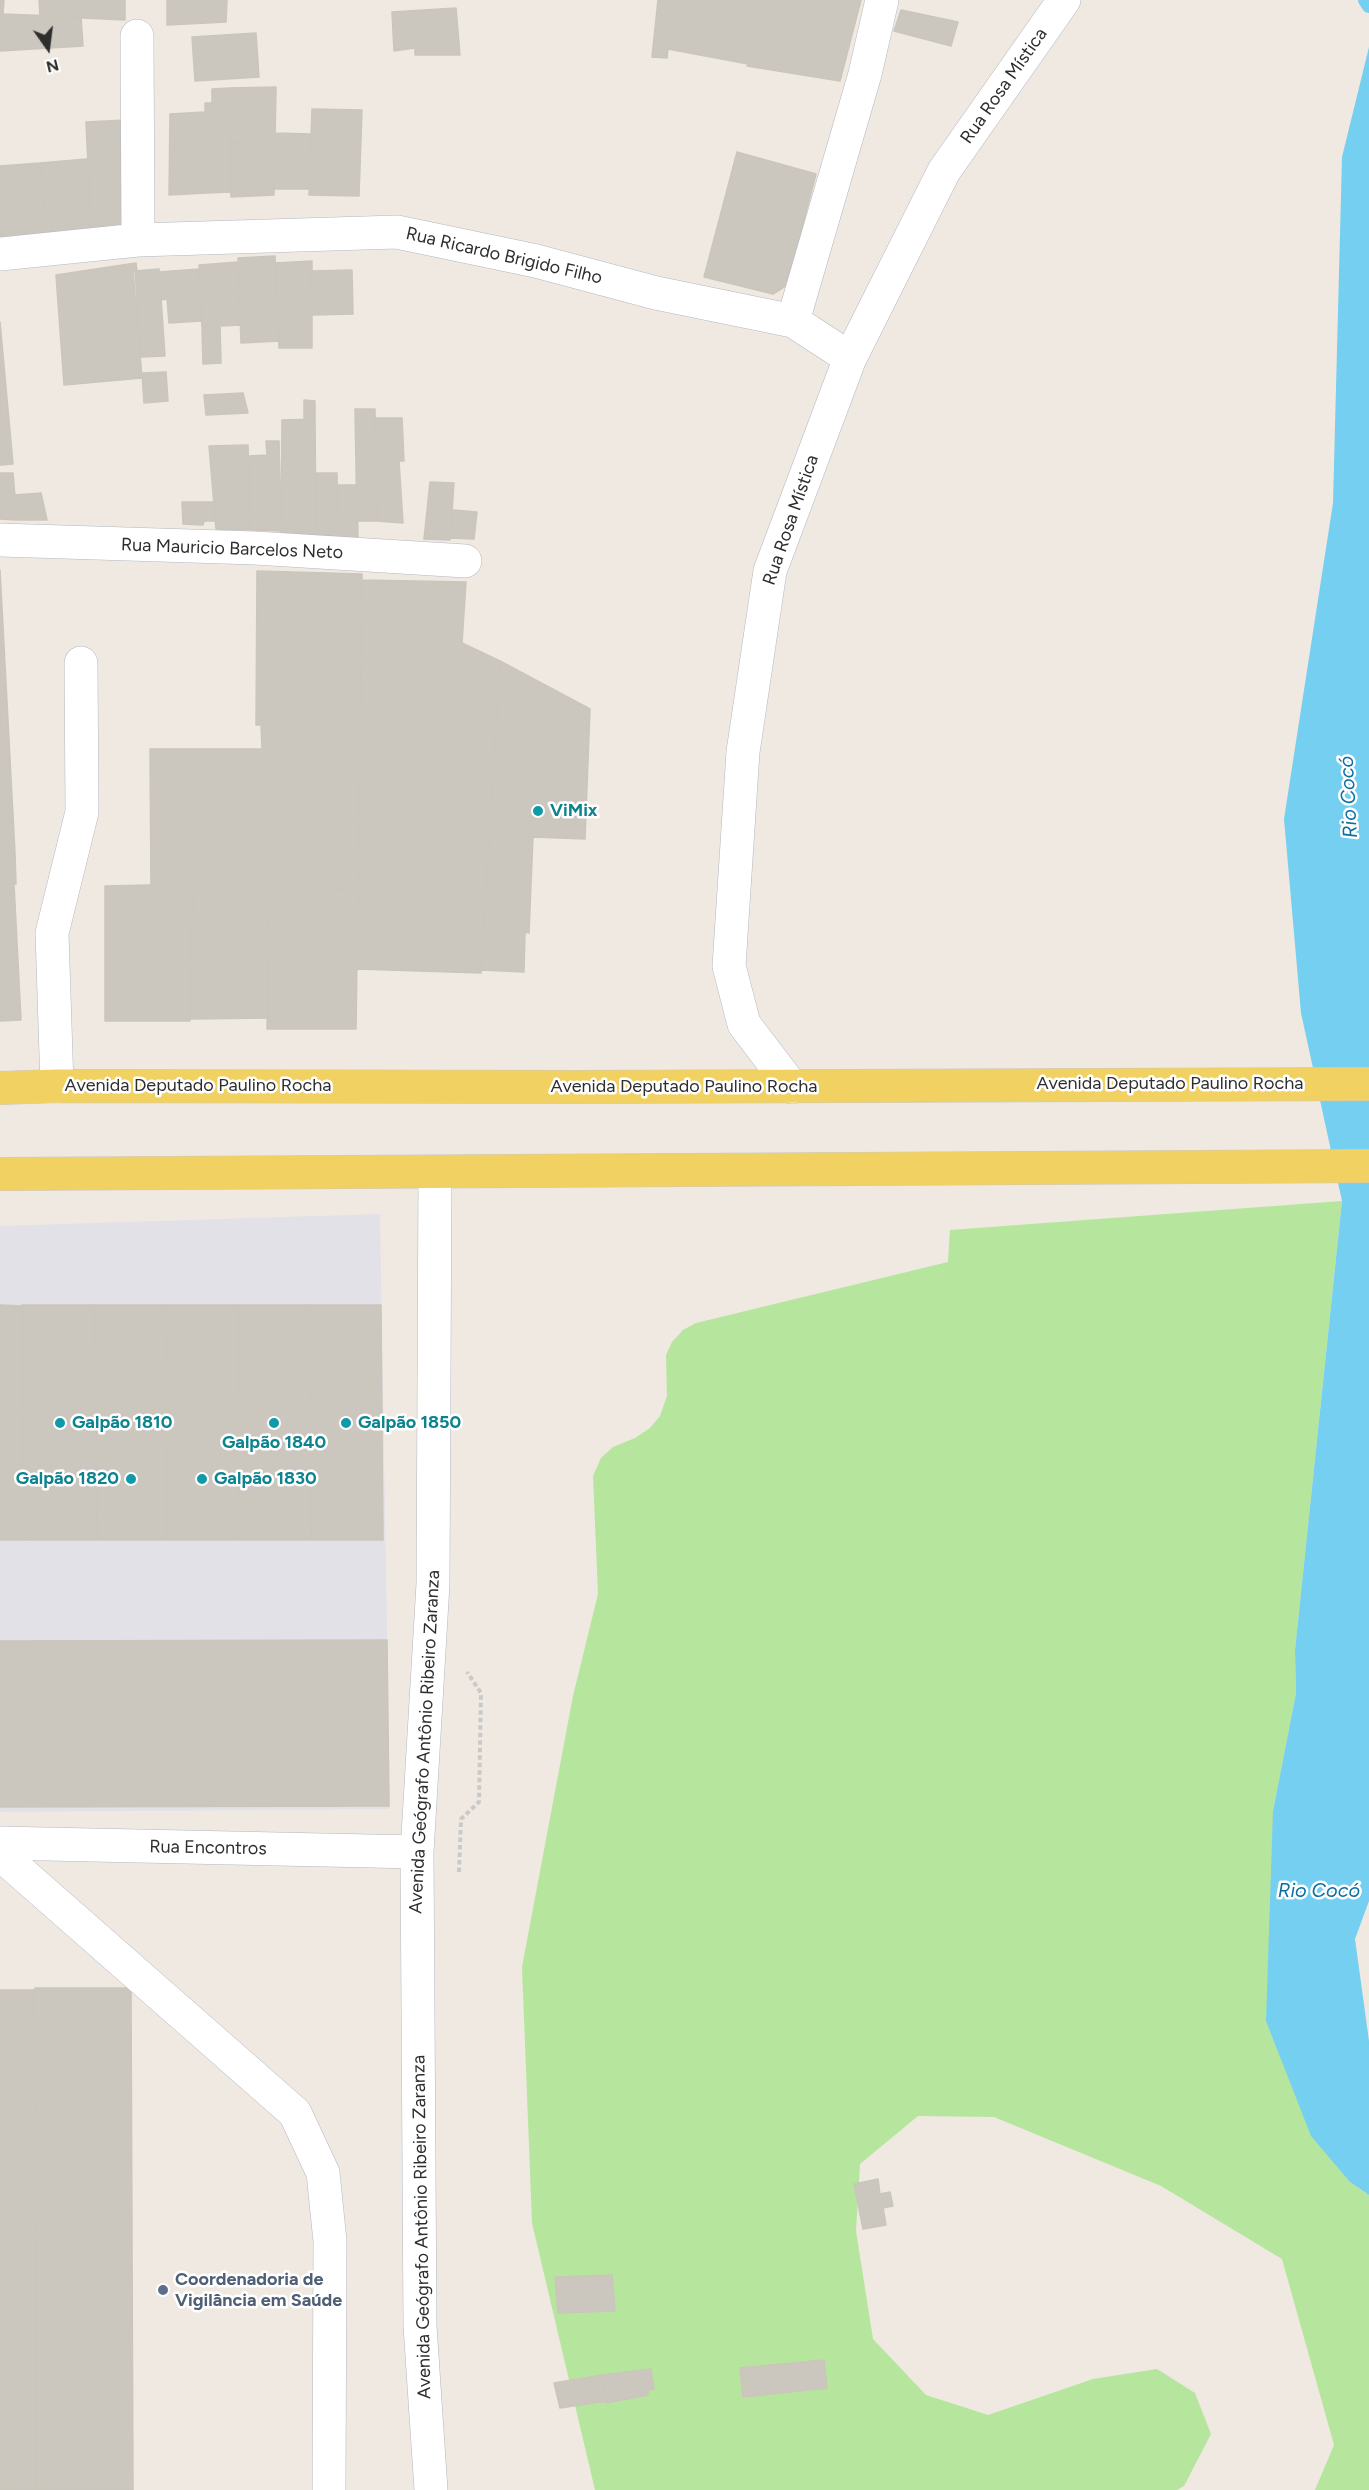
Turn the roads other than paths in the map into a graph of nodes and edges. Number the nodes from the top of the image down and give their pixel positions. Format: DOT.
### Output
graph roads {
  1 [pos="882,0"];
  2 [pos="1064,0"];
  3 [pos="137,36"];
  4 [pos="138,240"];
  5 [pos="0,254"];
  6 [pos="793,321"];
  7 [pos="850,358"];
  8 [pos="0,540"];
  9 [pos="465,561"];
  10 [pos="81,663"];
  11 [pos="1369,1084"];
  12 [pos="57,1086"];
  13 [pos="792,1087"];
  14 [pos="0,1088"];
  15 [pos="1369,1166"];
  16 [pos="435,1173"];
  17 [pos="0,1174"];
  18 [pos="0,1843"];
  19 [pos="417,1852"];
  20 [pos="0,1854"];
  21 [pos="329,2490"];
  22 [pos="431,2490"];
  1 -- 6 [label="street"];
  2 -- 7 [label="street, Rua Rosa Mística"];
  3 -- 4 [label="street"];
  4 -- 5 [label="street, Rua Ricardo Brigido Filho"];
  4 -- 6 [label="street, Rua Ricardo Brigido Filho"];
  6 -- 7 [label="street, Rua Ricardo Brigido Filho"];
  7 -- 13 [label="street, Rua Rosa Mística"];
  8 -- 9 [label="street, Rua Mauricio Barcelos Neto"];
  10 -- 12 [label="street"];
  11 -- 13 [label="main road, Avenida Deputado Paulino Rocha"];
  12 -- 13 [label="main road, Avenida Deputado Paulino Rocha"];
  12 -- 14 [label="main road, Avenida Deputado Paulino Rocha"];
  15 -- 16 [label="main road"];
  16 -- 17 [label="main road"];
  16 -- 19 [label="street, Avenida Geógrafo Antônio Ribeiro Zaranza"];
  18 -- 19 [label="street, Rua Encontros"];
  19 -- 22 [label="street, Avenida Geógrafo Antônio Ribeiro Zaranza"];
  20 -- 21 [label="street"];
}
